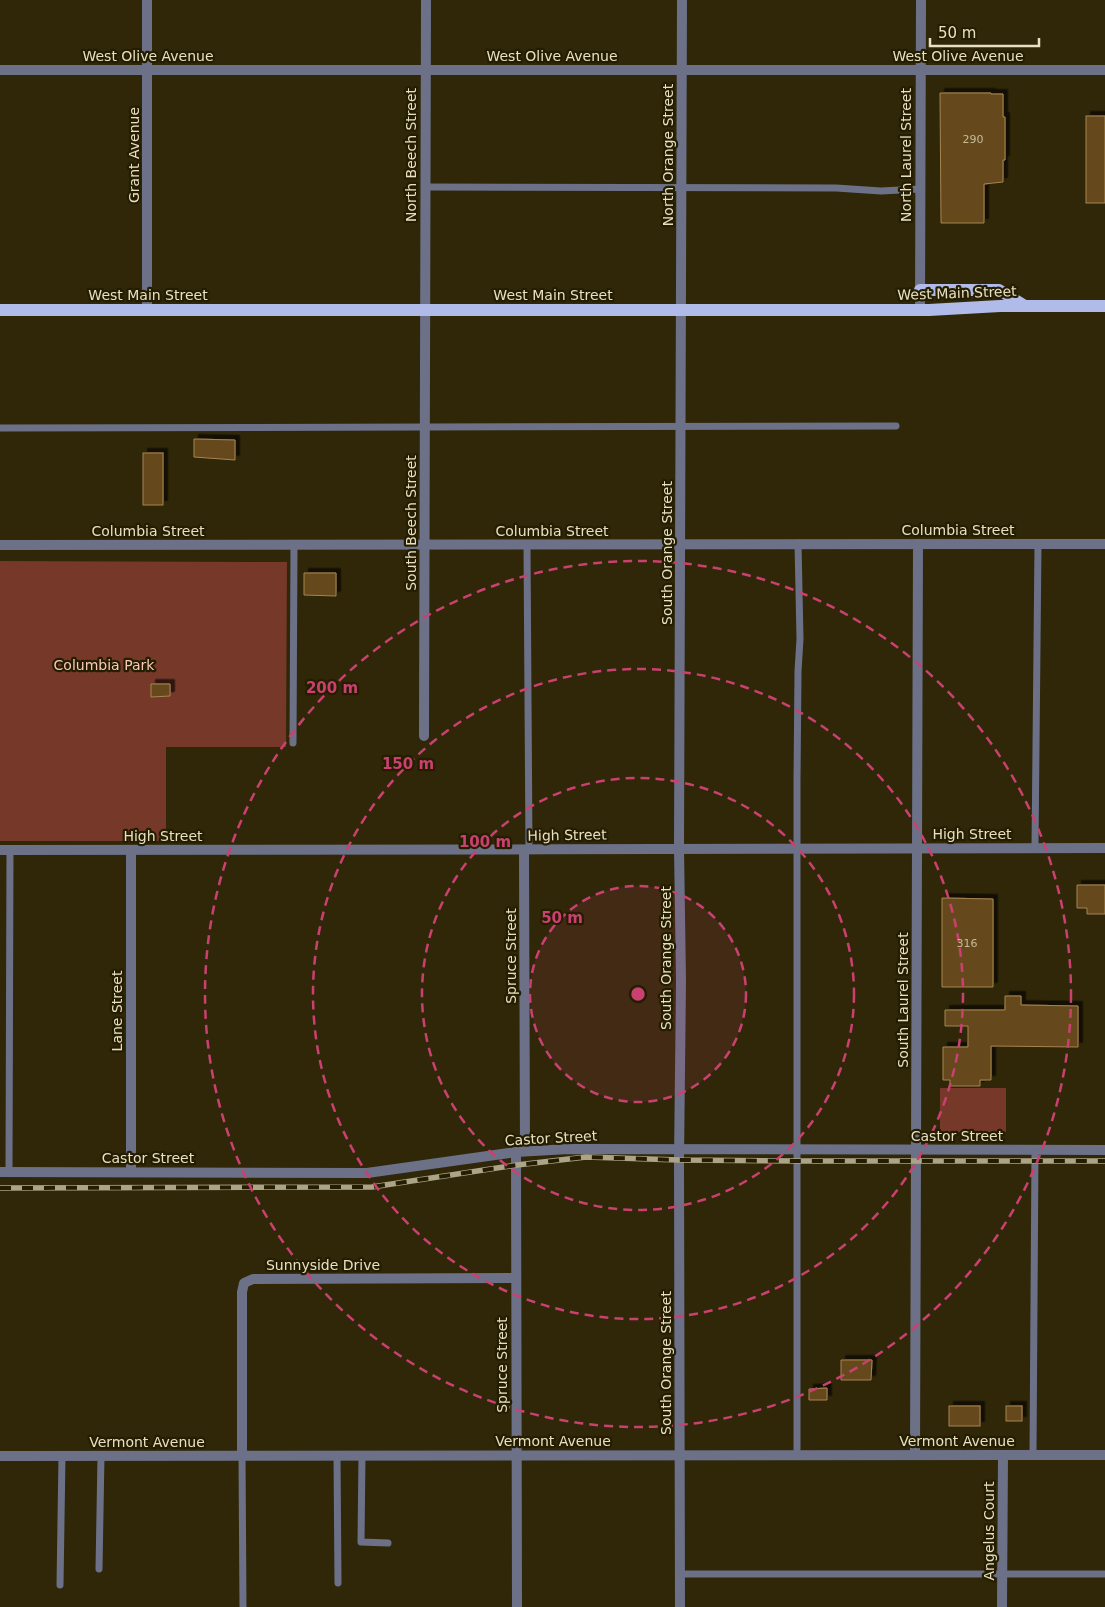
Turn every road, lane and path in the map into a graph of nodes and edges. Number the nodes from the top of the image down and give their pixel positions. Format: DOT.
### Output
graph roads {
  1 [pos="147,0"];
  2 [pos="426,0"];
  3 [pos="682,0"];
  4 [pos="921,0"];
  5 [pos="0,70"];
  6 [pos="147,70"];
  7 [pos="426,70"];
  8 [pos="682,70"];
  9 [pos="921,70"];
  10 [pos="1105,70"];
  11 [pos="425,187"];
  12 [pos="682,187"];
  13 [pos="920,189"];
  14 [pos="920,290"];
  15 [pos="1025,306"];
  16 [pos="1105,306"];
  17 [pos="0,310"];
  18 [pos="147,310"];
  19 [pos="425,310"];
  20 [pos="682,310"];
  21 [pos="920,310"];
  22 [pos="896,426"];
  23 [pos="425,427"];
  24 [pos="681,427"];
  25 [pos="0,428"];
  26 [pos="681,544"];
  27 [pos="798,544"];
  28 [pos="918,544"];
  29 [pos="1038,544"];
  30 [pos="1105,544"];
  31 [pos="0,545"];
  32 [pos="294,545"];
  33 [pos="424,545"];
  34 [pos="527,545"];
  35 [pos="424,736"];
  36 [pos="293,743"];
  37 [pos="679,848"];
  38 [pos="917,848"];
  39 [pos="1035,848"];
  40 [pos="1105,848"];
  41 [pos="798,849"];
  42 [pos="5,850"];
  43 [pos="131,850"];
  44 [pos="527,850"];
  45 [pos="679,1149"];
  46 [pos="798,1149"];
  47 [pos="916,1150"];
  48 [pos="1035,1150"];
  49 [pos="1105,1150"];
  50 [pos="521,1152"];
  51 [pos="5,1172"];
  52 [pos="131,1172"];
  53 [pos="516,1278"];
  54 [pos="242,1455"];
  55 [pos="337,1455"];
  56 [pos="362,1455"];
  57 [pos="516,1455"];
  58 [pos="680,1455"];
  59 [pos="798,1455"];
  60 [pos="915,1455"];
  61 [pos="1003,1455"];
  62 [pos="1033,1455"];
  63 [pos="1105,1455"];
  64 [pos="0,1456"];
  65 [pos="62,1456"];
  66 [pos="101,1456"];
  67 [pos="388,1543"];
  68 [pos="99,1570"];
  69 [pos="680,1574"];
  70 [pos="1002,1574"];
  71 [pos="1105,1574"];
  72 [pos="338,1583"];
  73 [pos="60,1585"];
  74 [pos="242,1607"];
  75 [pos="517,1607"];
  76 [pos="680,1607"];
  77 [pos="1002,1607"];
  1 -- 6 [label="street, Grant Avenue"];
  2 -- 7 [label="street, North Beech Street"];
  3 -- 8 [label="street, North Orange Street"];
  4 -- 9 [label="street, North Laurel Street"];
  5 -- 6 [label="street, West Olive Avenue"];
  6 -- 7 [label="street, West Olive Avenue"];
  6 -- 18 [label="street, Grant Avenue"];
  7 -- 8 [label="street, West Olive Avenue"];
  7 -- 11 [label="street, North Beech Street"];
  8 -- 9 [label="street, West Olive Avenue"];
  8 -- 12 [label="street, North Orange Street"];
  9 -- 10 [label="street, West Olive Avenue"];
  9 -- 13 [label="street, North Laurel Street"];
  11 -- 12 [label="lane"];
  11 -- 19 [label="street, North Beech Street"];
  12 -- 13 [label="lane"];
  12 -- 20 [label="street, North Orange Street"];
  13 -- 14 [label="street, North Laurel Street"];
  14 -- 15 [label="main road"];
  14 -- 21 [label="street, North Laurel Street"];
  15 -- 16 [label="main road, West Main Street"];
  15 -- 21 [label="main road, West Main Street"];
  17 -- 18 [label="main road, West Main Street"];
  18 -- 19 [label="main road, West Main Street"];
  19 -- 20 [label="main road, West Main Street"];
  19 -- 23 [label="street, South Beech Street"];
  20 -- 21 [label="main road, West Main Street"];
  20 -- 24 [label="street, South Orange Street"];
  22 -- 24 [label="lane"];
  23 -- 24 [label="lane"];
  23 -- 25 [label="lane"];
  23 -- 33 [label="street, South Beech Street"];
  24 -- 26 [label="street, South Orange Street"];
  26 -- 27 [label="street, Columbia Street"];
  26 -- 34 [label="street, Columbia Street"];
  26 -- 37 [label="street, South Orange Street"];
  27 -- 28 [label="street, Columbia Street"];
  27 -- 41 [label="lane"];
  28 -- 29 [label="street, Columbia Street"];
  28 -- 38 [label="street, South Laurel Street"];
  29 -- 30 [label="street, Columbia Street"];
  29 -- 39 [label="lane"];
  31 -- 32 [label="street, Columbia Street"];
  32 -- 33 [label="street, Columbia Street"];
  32 -- 36 [label="lane"];
  33 -- 34 [label="street, Columbia Street"];
  33 -- 35 [label="street, South Beech Street"];
  34 -- 44 [label="lane"];
  37 -- 41 [label="street, High Street"];
  37 -- 44 [label="street, High Street"];
  37 -- 45 [label="street, South Orange Street"];
  38 -- 39 [label="street, High Street"];
  38 -- 41 [label="street, High Street"];
  38 -- 47 [label="street, South Laurel Street"];
  39 -- 40 [label="street, High Street"];
  41 -- 46 [label="lane"];
  42 -- 43 [label="street, High Street"];
  42 -- 51 [label="lane"];
  43 -- 44 [label="street, High Street"];
  43 -- 52 [label="street, Lane Street"];
  44 -- 50 [label="street, Spruce Street"];
  45 -- 46 [label="street, Castor Street"];
  45 -- 50 [label="street, Castor Street"];
  45 -- 58 [label="street, South Orange Street"];
  46 -- 47 [label="street, Castor Street"];
  46 -- 59 [label="lane"];
  47 -- 48 [label="street, Castor Street"];
  47 -- 60 [label="street, South Laurel Street"];
  48 -- 49 [label="street, Castor Street"];
  48 -- 62 [label="lane"];
  50 -- 52 [label="street, Castor Street"];
  50 -- 53 [label="street, Spruce Street"];
  51 -- 52 [label="street, Castor Street"];
  53 -- 54 [label="street, Sunnyside Drive"];
  53 -- 57 [label="street, Spruce Street"];
  54 -- 55 [label="street, Vermont Avenue"];
  54 -- 66 [label="street, Vermont Avenue"];
  54 -- 74 [label="lane"];
  55 -- 56 [label="street, Vermont Avenue"];
  55 -- 72 [label="lane"];
  56 -- 57 [label="street, Vermont Avenue"];
  56 -- 67 [label="lane"];
  57 -- 58 [label="street, Vermont Avenue"];
  57 -- 75 [label="street, Spruce Street"];
  58 -- 59 [label="street, Vermont Avenue"];
  58 -- 69 [label="street, South Orange Street"];
  59 -- 60 [label="street, Vermont Avenue"];
  60 -- 61 [label="street, Vermont Avenue"];
  61 -- 62 [label="street, Vermont Avenue"];
  61 -- 70 [label="street, Angelus Court"];
  62 -- 63 [label="street, Vermont Avenue"];
  64 -- 65 [label="street, Vermont Avenue"];
  65 -- 66 [label="street, Vermont Avenue"];
  65 -- 73 [label="lane"];
  66 -- 68 [label="lane"];
  69 -- 70 [label="lane"];
  69 -- 76 [label="street, South Orange Street"];
  70 -- 71 [label="lane"];
  70 -- 77 [label="street, Angelus Court"];
}
